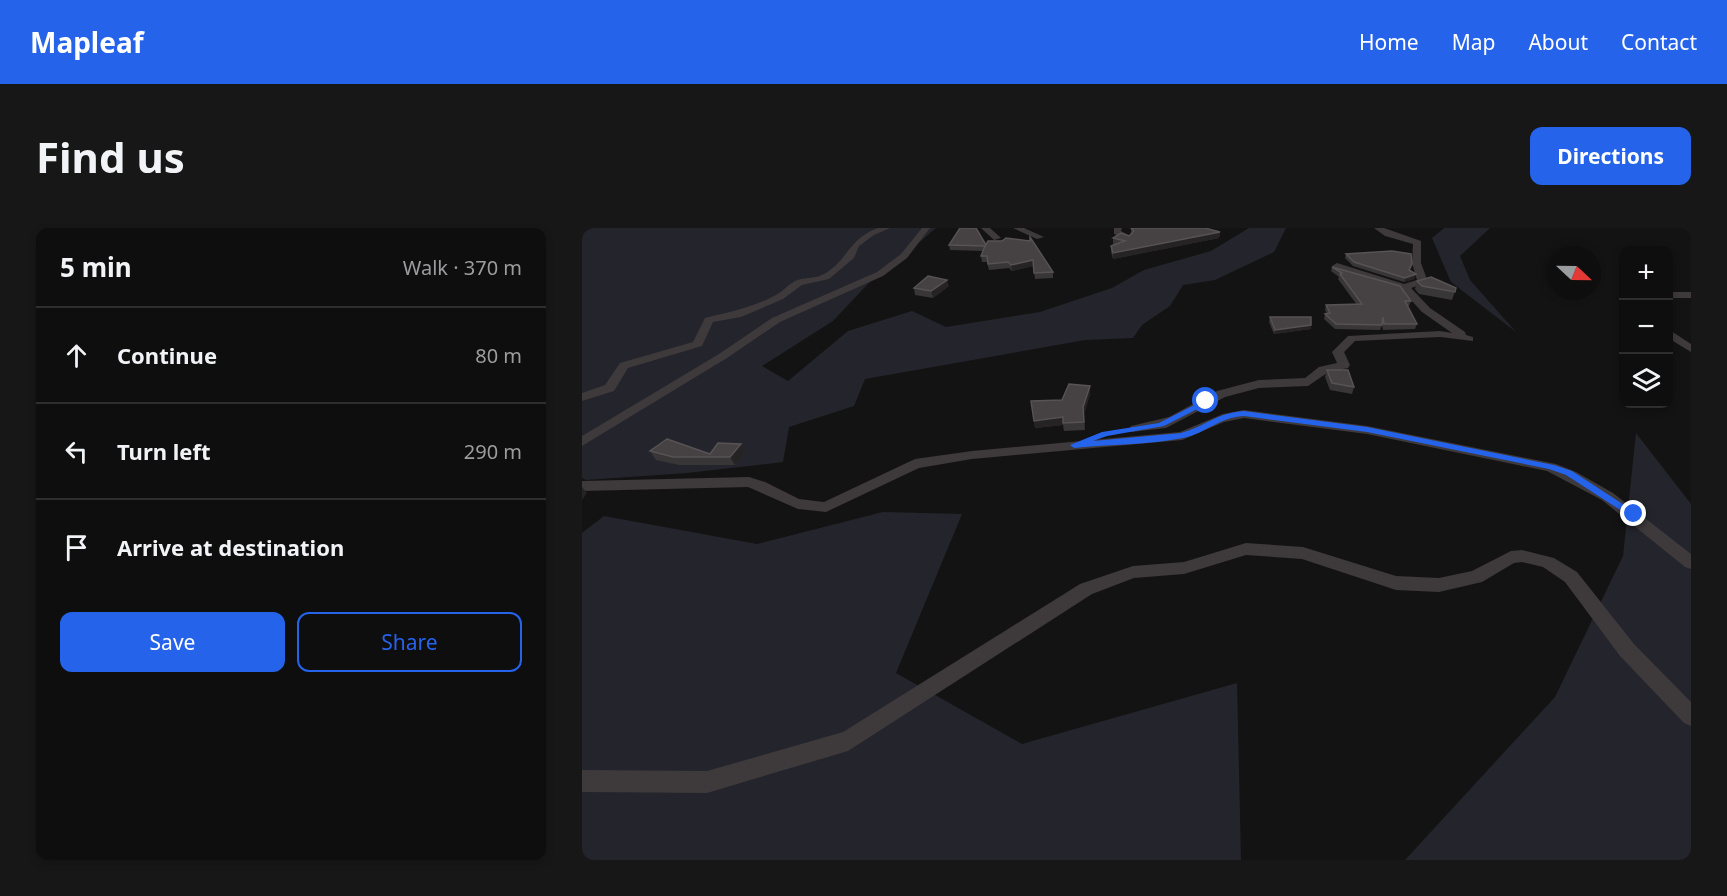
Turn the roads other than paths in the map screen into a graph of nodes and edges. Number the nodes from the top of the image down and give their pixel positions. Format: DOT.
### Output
graph roads {
  1 [pos="886,228"];
  2 [pos="926,228"];
  3 [pos="985,228"];
  4 [pos="1017,228"];
  5 [pos="1118,228"];
  6 [pos="1378,228"];
  7 [pos="1040,237"];
  8 [pos="1128,237"];
  9 [pos="997,238"];
  10 [pos="1337,266"];
  11 [pos="1404,287"];
  12 [pos="1691,294"];
  13 [pos="1673,295"];
  14 [pos="1673,336"];
  15 [pos="1691,349"];
  16 [pos="582,397"];
  17 [pos="582,442"];
  18 [pos="1074,445"];
  19 [pos="582,486"];
  20 [pos="1691,563"];
  21 [pos="1691,716"];
  22 [pos="582,781"];
  1 -- 16 [label="street"];
  2 -- 17 [label="street"];
  3 -- 9 [label="street"];
  4 -- 7 [label="street"];
  5 -- 8 [label="street"];
  6 -- 11 [label="street"];
  10 -- 11 [label="street"];
  11 -- 18 [label="street"];
  12 -- 13 [label="street"];
  14 -- 15 [label="street"];
  18 -- 19 [label="street"];
  18 -- 20 [label="street"];
  21 -- 22 [label="street"];
}
